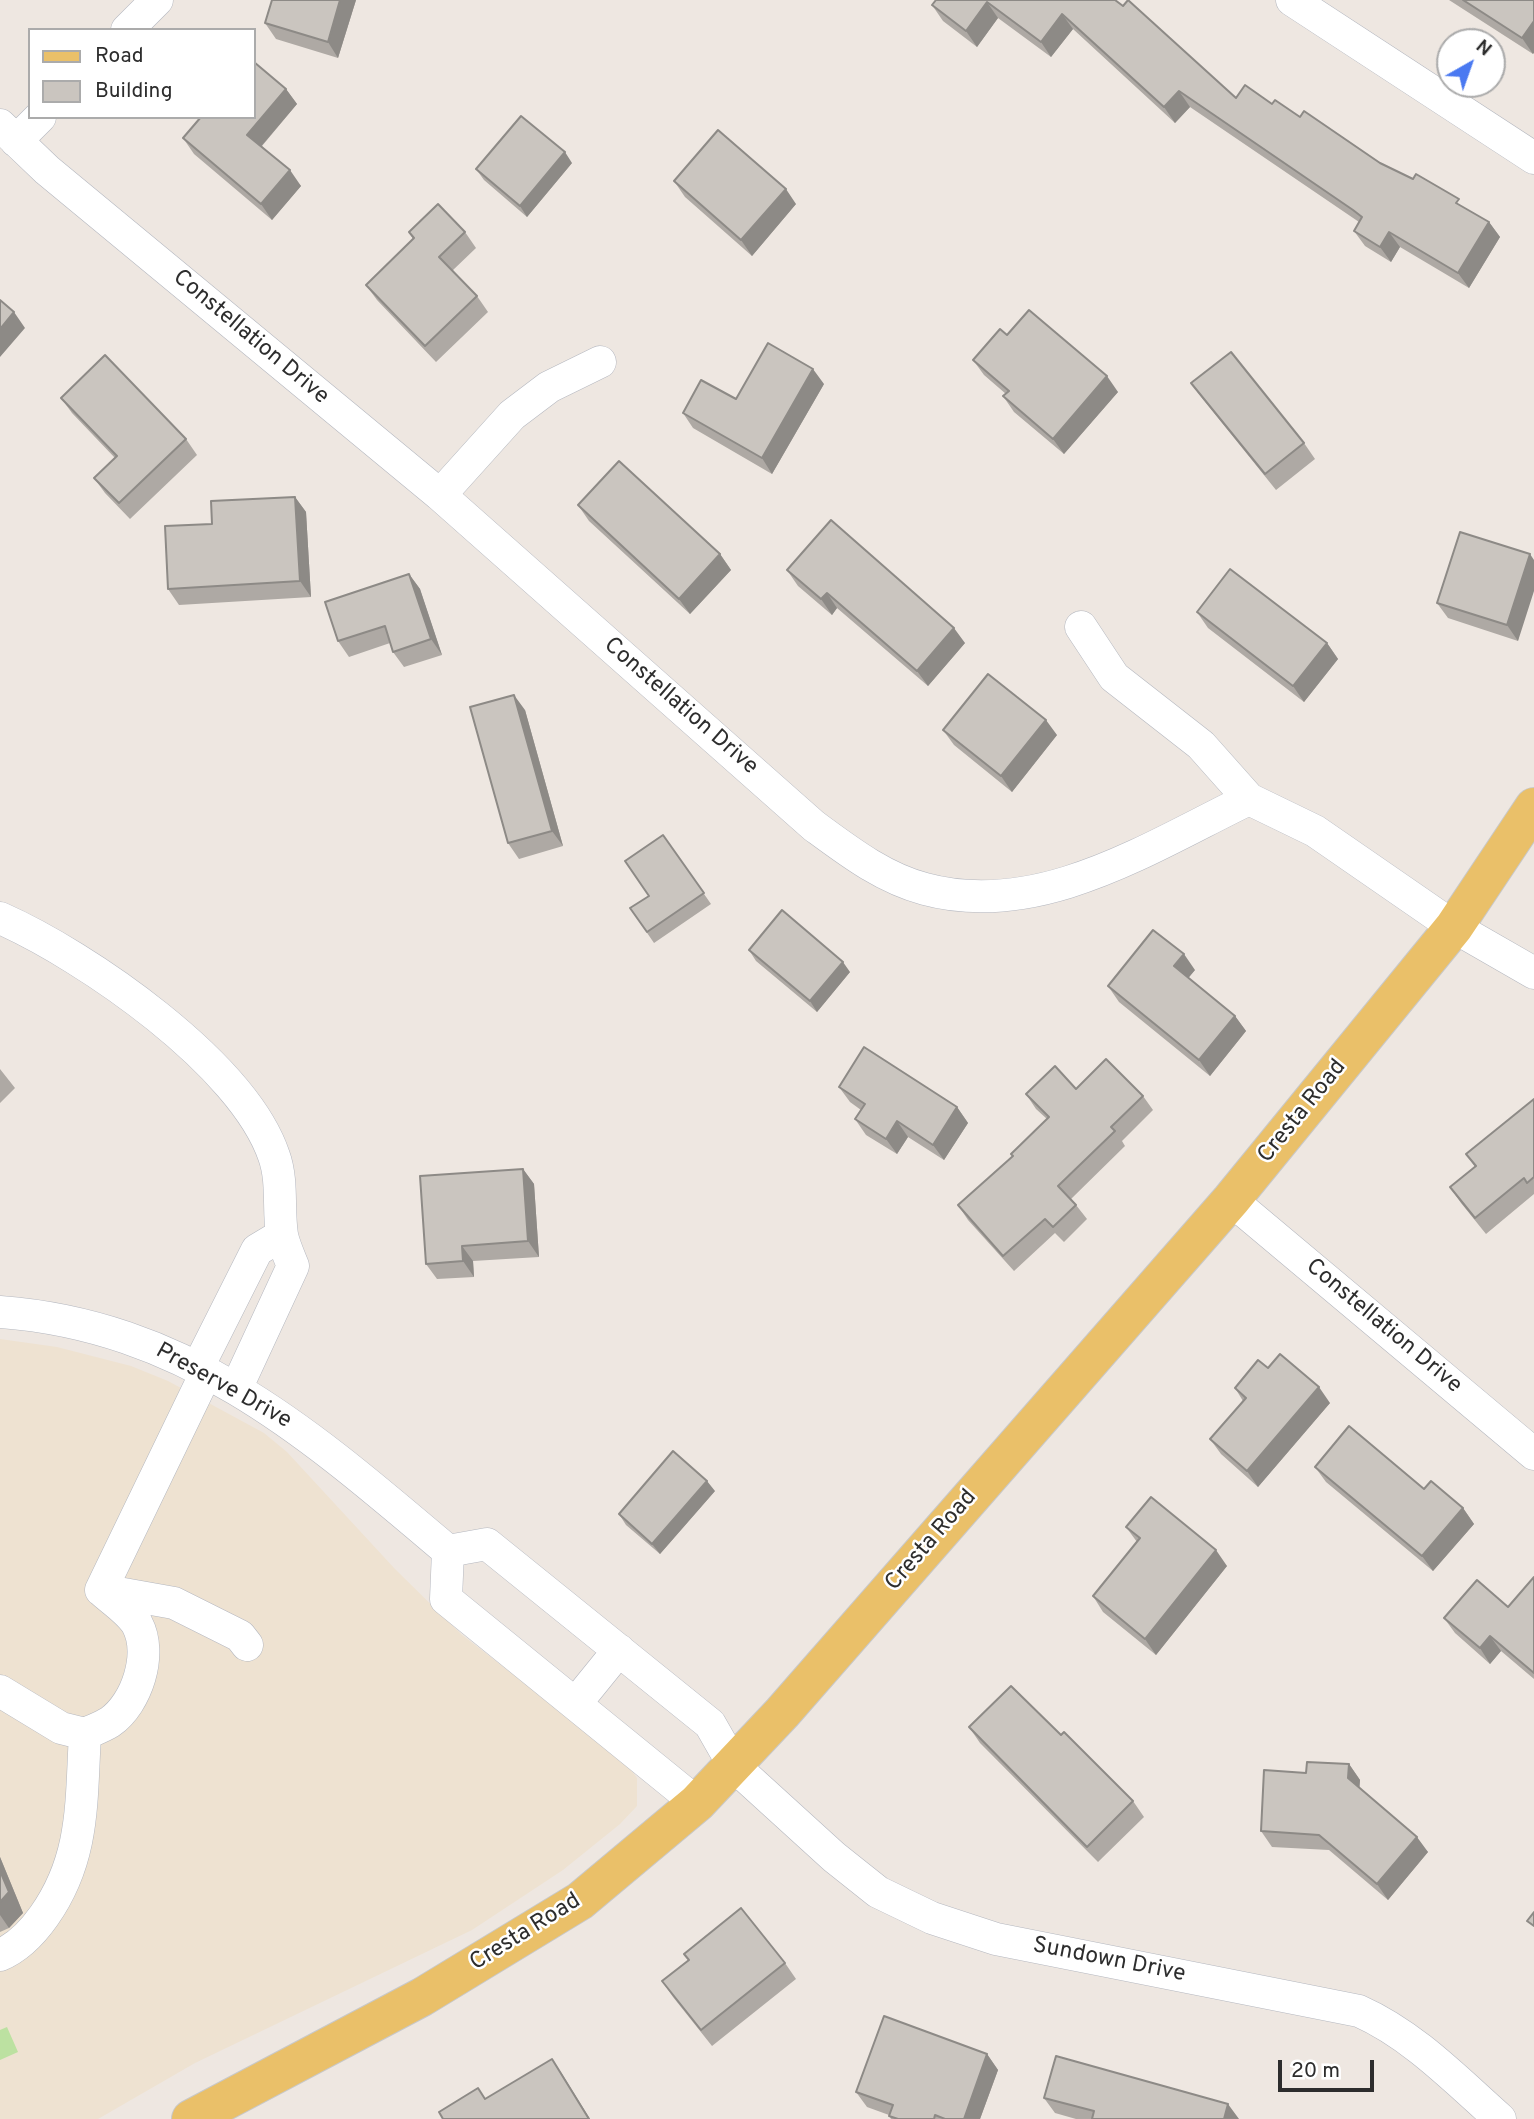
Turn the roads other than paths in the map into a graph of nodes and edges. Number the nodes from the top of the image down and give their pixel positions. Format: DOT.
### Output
graph roads {
  1 [pos="157,0"];
  2 [pos="1292,0"];
  3 [pos="129,28"];
  4 [pos="36,119"];
  5 [pos="8,133"];
  6 [pos="1534,158"];
  7 [pos="600,362"];
  8 [pos="440,495"];
  9 [pos="1081,627"];
  10 [pos="1249,799"];
  11 [pos="1534,807"];
  12 [pos="0,918"];
  13 [pos="1454,927"];
  14 [pos="1534,973"];
  15 [pos="1231,1200"];
  16 [pos="282,1235"];
  17 [pos="0,1312"];
  18 [pos="201,1371"];
  19 [pos="236,1389"];
  20 [pos="1534,1454"];
  21 [pos="449,1551"];
  22 [pos="101,1590"];
  23 [pos="247,1645"];
  24 [pos="619,1650"];
  25 [pos="0,1691"];
  26 [pos="576,1703"];
  27 [pos="85,1734"];
  28 [pos="733,1766"];
  29 [pos="697,1803"];
  30 [pos="0,1955"];
  31 [pos="191,2119"];
  32 [pos="1500,2119"];
  1 -- 3 [label="street"];
  2 -- 6 [label="street"];
  4 -- 5 [label="street"];
  5 -- 8 [label="street, Constellation Drive"];
  7 -- 8 [label="street"];
  8 -- 10 [label="street, Constellation Drive"];
  9 -- 10 [label="street"];
  10 -- 13 [label="street"];
  11 -- 13 [label="main road, Cresta Road"];
  12 -- 16 [label="street"];
  13 -- 14 [label="street"];
  13 -- 15 [label="main road, Cresta Road"];
  15 -- 20 [label="street, Constellation Drive"];
  15 -- 28 [label="main road, Cresta Road"];
  16 -- 18 [label="street"];
  16 -- 19 [label="street"];
  17 -- 18 [label="street, Preserve Drive"];
  18 -- 19 [label="street, Preserve Drive"];
  18 -- 22 [label="street"];
  19 -- 21 [label="street, Preserve Drive"];
  21 -- 24 [label="street"];
  21 -- 26 [label="street"];
  22 -- 23 [label="street"];
  22 -- 27 [label="street"];
  24 -- 26 [label="street"];
  24 -- 28 [label="street"];
  25 -- 27 [label="street"];
  26 -- 29 [label="street"];
  27 -- 30 [label="street"];
  28 -- 29 [label="main road, Cresta Road"];
  28 -- 32 [label="street, Sundown Drive"];
  29 -- 31 [label="main road, Cresta Road"];
}
